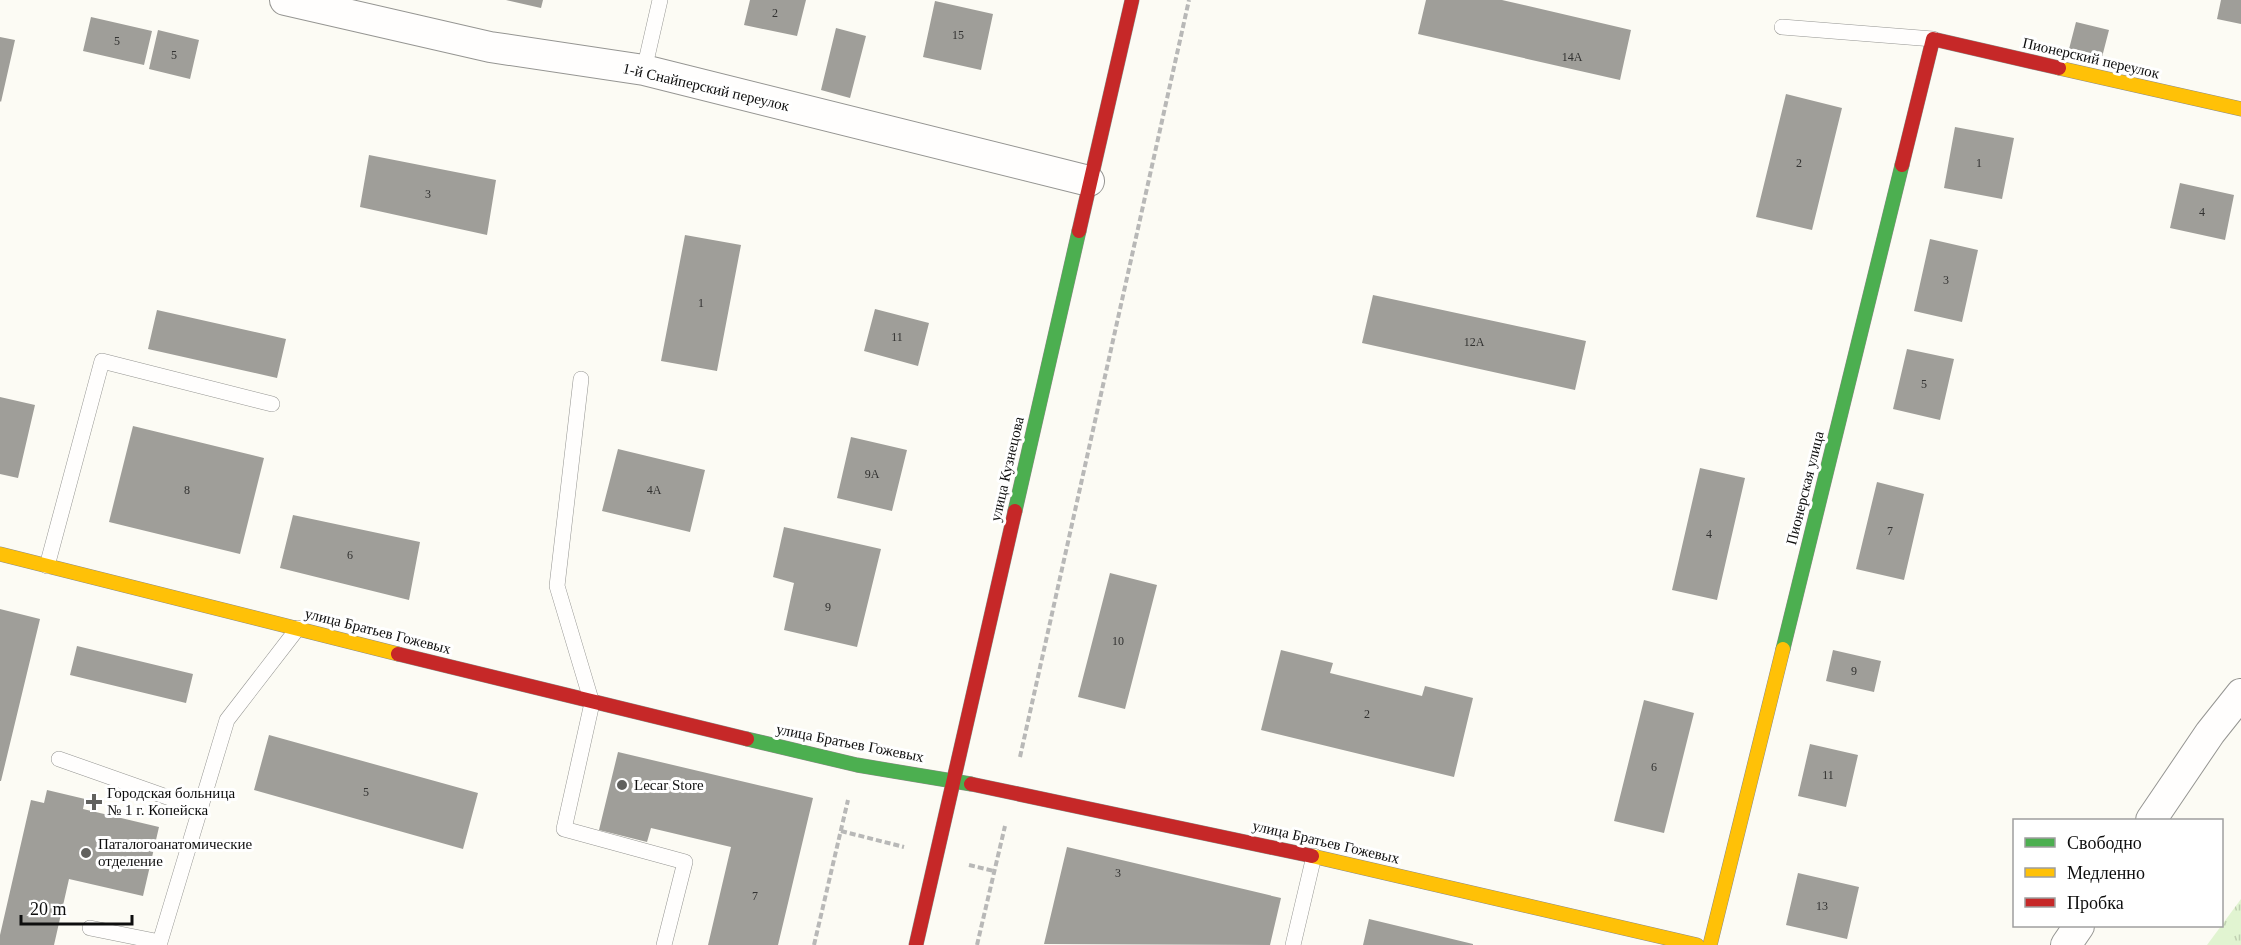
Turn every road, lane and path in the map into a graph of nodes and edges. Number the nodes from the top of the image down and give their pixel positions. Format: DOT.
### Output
graph roads {
  1 [pos="285,0"];
  2 [pos="660,0"];
  3 [pos="1132,0"];
  4 [pos="1189,0"];
  5 [pos="344,7"];
  6 [pos="1782,27"];
  7 [pos="1933,39"];
  8 [pos="644,70"];
  9 [pos="2241,109"];
  10 [pos="1089,181"];
  11 [pos="581,379"];
  12 [pos="272,404"];
  13 [pos="0,554"];
  14 [pos="47,566"];
  15 [pos="298,628"];
  16 [pos="2241,694"];
  17 [pos="592,703"];
  18 [pos="59,759"];
  19 [pos="857,765"];
  20 [pos="954,780"];
  21 [pos="1012,792"];
  22 [pos="201,809"];
  23 [pos="2152,819"];
  24 [pos="1314,856"];
  25 [pos="2078,927"];
  26 [pos="90,928"];
  27 [pos="664,945"];
  28 [pos="814,945"];
  29 [pos="916,945"];
  30 [pos="977,945"];
  31 [pos="1293,945"];
  32 [pos="1697,945"];
  33 [pos="1710,945"];
  34 [pos="2066,945"];
  1 -- 5 [label="street, 1-й Снайперский переулок"];
  2 -- 8 [label="lane"];
  3 -- 10 [label="street, улица Кузнецова"];
  4 -- 21 [label="path"];
  5 -- 8 [label="street, 1-й Снайперский переулок"];
  6 -- 7 [label="lane"];
  7 -- 9 [label="street, Пионерский переулок"];
  7 -- 33 [label="street, Пионерская улица"];
  8 -- 10 [label="street, 1-й Снайперский переулок"];
  10 -- 20 [label="street, улица Кузнецова"];
  11 -- 17 [label="lane"];
  12 -- 14 [label="lane"];
  13 -- 14 [label="street, улица Братьев Гожевых"];
  14 -- 15 [label="street, улица Братьев Гожевых"];
  15 -- 17 [label="street, улица Братьев Гожевых"];
  15 -- 22 [label="lane"];
  16 -- 23 [label="street"];
  17 -- 19 [label="street, улица Братьев Гожевых"];
  17 -- 27 [label="lane"];
  18 -- 22 [label="lane"];
  19 -- 20 [label="street, улица Братьев Гожевых"];
  19 -- 28 [label="path"];
  20 -- 21 [label="street, улица Братьев Гожевых"];
  20 -- 29 [label="street, улица Кузнецова"];
  21 -- 24 [label="street, улица Братьев Гожевых"];
  21 -- 30 [label="path"];
  22 -- 26 [label="lane"];
  24 -- 31 [label="lane"];
  24 -- 32 [label="street, улица Братьев Гожевых"];
  25 -- 34 [label="street"];
}
